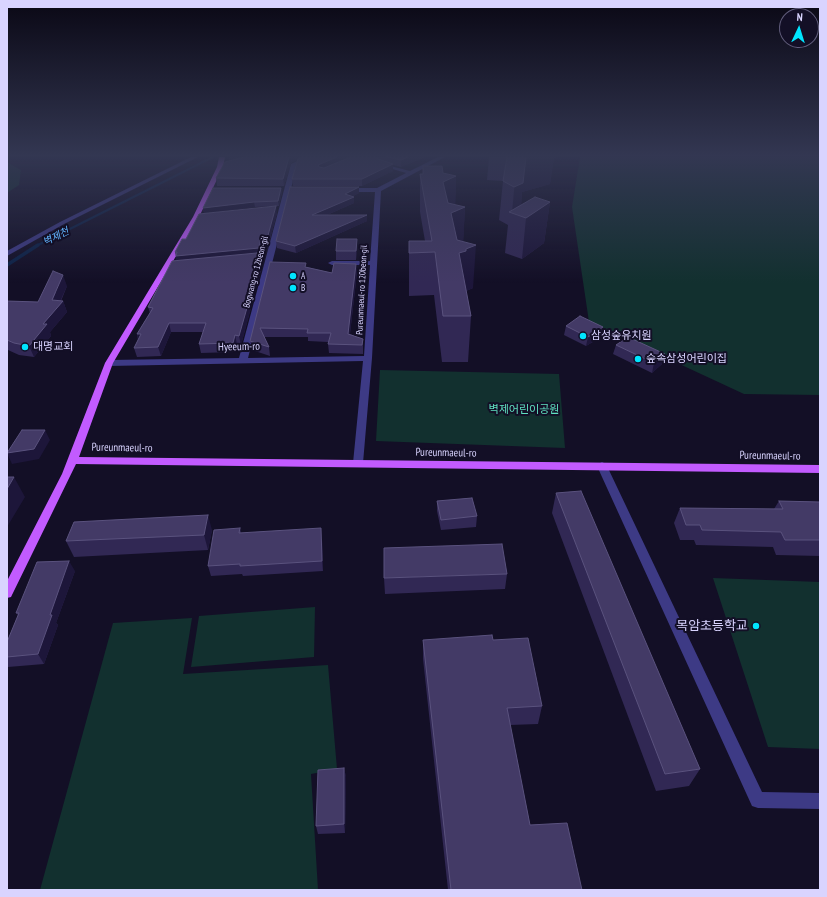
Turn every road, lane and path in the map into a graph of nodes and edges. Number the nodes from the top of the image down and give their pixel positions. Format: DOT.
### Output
graph roads {
  1 [pos="111,199"];
  2 [pos="208,199"];
  3 [pos="283,199"];
  4 [pos="378,199"];
  5 [pos="7,254"];
  6 [pos="270,257"];
  7 [pos="262,258"];
  8 [pos="332,263"];
  9 [pos="374,263"];
  10 [pos="368,358"];
  11 [pos="242,359"];
  12 [pos="110,363"];
  13 [pos="73,460"];
  14 [pos="358,464"];
  15 [pos="602,466"];
  16 [pos="820,469"];
  17 [pos="7,593"];
  18 [pos="820,801"];
  1 -- 5 [label="street"];
  2 -- 12 [label="main road"];
  3 -- 6 [label="street, Bogwang-ro 12beon-gil"];
  4 -- 9 [label="street, Pureunmaeul-ro 120beon-gil"];
  6 -- 7 [label="street"];
  6 -- 11 [label="street, Bogwang-ro 12beon-gil"];
  8 -- 9 [label="street"];
  9 -- 10 [label="street, Pureunmaeul-ro 120beon-gil"];
  10 -- 11 [label="street, Hyeeum-ro"];
  10 -- 14 [label="street, Pureunmaeul-ro 120beon-gil"];
  11 -- 12 [label="street, Hyeeum-ro"];
  12 -- 13 [label="main road"];
  13 -- 14 [label="main road, Pureunmaeul-ro"];
  13 -- 17 [label="main road"];
  14 -- 15 [label="main road, Pureunmaeul-ro"];
  15 -- 16 [label="main road, Pureunmaeul-ro"];
  15 -- 18 [label="street"];
}
